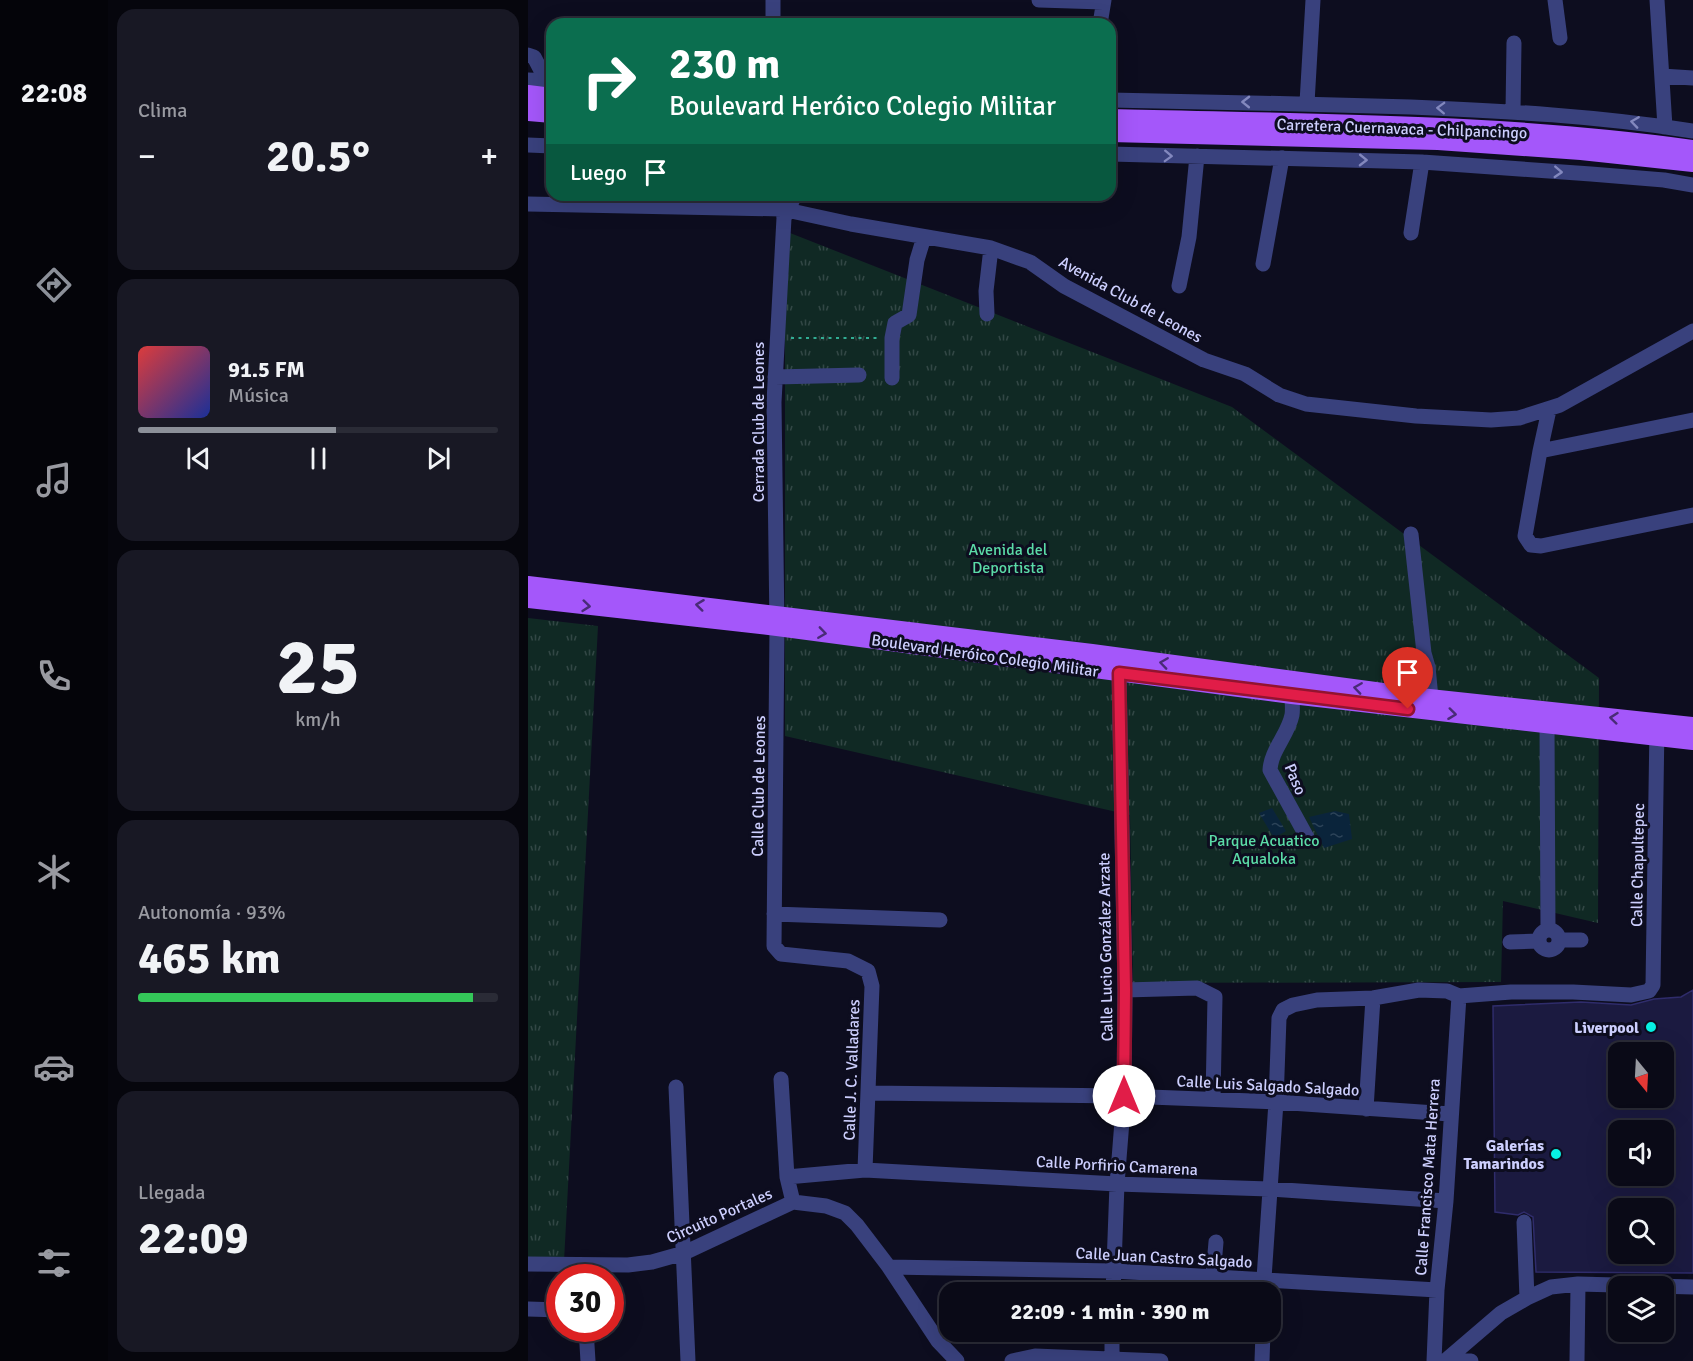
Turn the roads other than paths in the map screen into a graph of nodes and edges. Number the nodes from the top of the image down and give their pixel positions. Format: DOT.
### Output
graph roads {
  1 [pos="773,0"];
  2 [pos="1039,0"];
  3 [pos="1312,0"];
  4 [pos="1555,0"];
  5 [pos="1657,0"];
  6 [pos="1104,1"];
  7 [pos="773,18"];
  8 [pos="1101,18"];
  9 [pos="1560,38"];
  10 [pos="1514,43"];
  11 [pos="528,55"];
  12 [pos="1662,76"];
  13 [pos="1693,78"];
  14 [pos="546,79"];
  15 [pos="528,80"];
  16 [pos="546,85"];
  17 [pos="546,87"];
  18 [pos="528,94"];
  19 [pos="1116,100"];
  20 [pos="1307,103"];
  21 [pos="1513,111"];
  22 [pos="528,112"];
  23 [pos="546,114"];
  24 [pos="1116,118"];
  25 [pos="1665,127"];
  26 [pos="1693,131"];
  27 [pos="1116,133"];
  28 [pos="528,145"];
  29 [pos="546,146"];
  30 [pos="1693,149"];
  31 [pos="1116,154"];
  32 [pos="1197,156"];
  33 [pos="1282,158"];
  34 [pos="1422,162"];
  35 [pos="1693,163"];
  36 [pos="1693,186"];
  37 [pos="528,204"];
  38 [pos="784,208"];
  39 [pos="1411,233"];
  40 [pos="924,237"];
  41 [pos="990,248"];
  42 [pos="1263,264"];
  43 [pos="1179,286"];
  44 [pos="987,314"];
  45 [pos="1693,331"];
  46 [pos="859,375"];
  47 [pos="775,377"];
  48 [pos="892,378"];
  49 [pos="1555,407"];
  50 [pos="1693,420"];
  51 [pos="1544,450"];
  52 [pos="1693,515"];
  53 [pos="1411,534"];
  54 [pos="528,585"];
  55 [pos="528,599"];
  56 [pos="777,620"];
  57 [pos="1119,673"];
  58 [pos="1292,695"];
  59 [pos="1426,697"];
  60 [pos="1547,725"];
  61 [pos="1693,726"];
  62 [pos="1657,730"];
  63 [pos="1693,741"];
  64 [pos="1309,841"];
  65 [pos="774,914"];
  66 [pos="940,920"];
  67 [pos="1549,937"];
  68 [pos="1581,940"];
  69 [pos="1510,942"];
  70 [pos="868,971"];
  71 [pos="1125,990"];
  72 [pos="1458,996"];
  73 [pos="1373,998"];
  74 [pos="781,1079"];
  75 [pos="676,1087"];
  76 [pos="868,1093"];
  77 [pos="1124,1096"];
  78 [pos="1213,1099"];
  79 [pos="1275,1102"];
  80 [pos="1366,1109"];
  81 [pos="1450,1114"];
  82 [pos="865,1170"];
  83 [pos="787,1177"];
  84 [pos="1117,1184"];
  85 [pos="1269,1189"];
  86 [pos="1446,1201"];
  87 [pos="793,1202"];
  88 [pos="1524,1222"];
  89 [pos="1216,1242"];
  90 [pos="684,1253"];
  91 [pos="528,1264"];
  92 [pos="889,1267"];
  93 [pos="1114,1270"];
  94 [pos="1213,1277"];
  95 [pos="1113,1282"];
  96 [pos="1238,1282"];
  97 [pos="1264,1282"];
  98 [pos="1578,1284"];
  99 [pos="1281,1287"];
  100 [pos="1693,1287"];
  101 [pos="1437,1290"];
  102 [pos="1527,1298"];
  103 [pos="528,1309"];
  104 [pos="546,1310"];
  105 [pos="587,1342"];
  106 [pos="1112,1342"];
  107 [pos="1263,1342"];
  108 [pos="1112,1360"];
  109 [pos="588,1361"];
  110 [pos="688,1361"];
  111 [pos="957,1361"];
  112 [pos="1012,1361"];
  113 [pos="1161,1361"];
  114 [pos="1262,1361"];
  115 [pos="1442,1361"];
  116 [pos="1471,1361"];
  117 [pos="1577,1361"];
  1 -- 7 [label="street"];
  2 -- 6 [label="street"];
  3 -- 20 [label="street"];
  4 -- 9 [label="street"];
  5 -- 12 [label="street"];
  6 -- 8 [label="street"];
  10 -- 21 [label="street"];
  11 -- 14 [label="street"];
  12 -- 13 [label="street"];
  12 -- 25 [label="street"];
  15 -- 16 [label="street"];
  17 -- 18 [label="main road"];
  20 -- 19 [label="street, one-way"];
  21 -- 20 [label="street, one-way"];
  25 -- 21 [label="street, one-way"];
  22 -- 23 [label="main road"];
  24 -- 30 [label="main road, Carretera Cuernavaca - Chilpancingo"];
  25 -- 26 [label="street"];
  27 -- 35 [label="main road, Carretera Cuernavaca - Chilpancingo"];
  28 -- 29 [label="street"];
  31 -- 32 [label="street, one-way"];
  32 -- 33 [label="street"];
  32 -- 43 [label="street"];
  33 -- 34 [label="street, one-way"];
  33 -- 42 [label="street"];
  34 -- 36 [label="street, one-way"];
  34 -- 39 [label="street"];
  37 -- 38 [label="street, Avenida Club de Leones"];
  38 -- 40 [label="street, Avenida Club de Leones"];
  38 -- 47 [label="street, Cerrada Club de Leones"];
  40 -- 41 [label="street, Avenida Club de Leones"];
  40 -- 48 [label="street"];
  41 -- 44 [label="street"];
  41 -- 49 [label="street, Avenida Club de Leones"];
  45 -- 49 [label="street, Avenida Club de Leones"];
  46 -- 47 [label="street"];
  47 -- 56 [label="street, Cerrada Club de Leones"];
  49 -- 51 [label="street"];
  50 -- 51 [label="street"];
  51 -- 52 [label="street"];
  53 -- 59 [label="street"];
  56 -- 54 [label="main road, Boulevard Heróico Colegio Militar, one-way"];
  55 -- 56 [label="main road, Boulevard Heróico Colegio Militar, one-way"];
  56 -- 57 [label="main road, Boulevard Heróico Colegio Militar, one-way"];
  59 -- 56 [label="main road, Boulevard Heróico Colegio Militar, one-way"];
  56 -- 65 [label="street, Calle Club de Leones"];
  57 -- 58 [label="main road, Boulevard Heróico Colegio Militar"];
  57 -- 71 [label="street, Calle Lucio González Arzate"];
  58 -- 60 [label="main road, Boulevard Heróico Colegio Militar, one-way"];
  58 -- 64 [label="street, Paso"];
  62 -- 59 [label="main road, Boulevard Heróico Colegio Militar, one-way"];
  60 -- 62 [label="main road, Boulevard Heróico Colegio Militar"];
  60 -- 67 [label="street"];
  61 -- 62 [label="main road, Boulevard Heróico Colegio Militar"];
  62 -- 63 [label="main road, Boulevard Heróico Colegio Militar"];
  62 -- 72 [label="street, Calle Chapultepec"];
  65 -- 66 [label="street"];
  65 -- 70 [label="street, Calle Club de Leones"];
  67 -- 68 [label="street"];
  67 -- 69 [label="street"];
  70 -- 76 [label="street, Calle J. C. Valladares"];
  71 -- 77 [label="street, Calle Lucio González Arzate"];
  71 -- 78 [label="street"];
  72 -- 73 [label="street"];
  72 -- 81 [label="street, Calle Francisco Mata Herrera"];
  73 -- 79 [label="street"];
  73 -- 80 [label="street"];
  74 -- 83 [label="street"];
  75 -- 90 [label="street"];
  76 -- 77 [label="street, Calle Luis Salgado Salgado"];
  76 -- 82 [label="street, Calle J. C. Valladares"];
  77 -- 78 [label="street, Calle Luis Salgado Salgado"];
  77 -- 84 [label="street, Calle Lucio González Arzate"];
  78 -- 79 [label="street, Calle Luis Salgado Salgado"];
  79 -- 80 [label="street, Calle Luis Salgado Salgado"];
  79 -- 85 [label="street"];
  80 -- 81 [label="street, Calle Luis Salgado Salgado"];
  81 -- 86 [label="street, Calle Francisco Mata Herrera"];
  82 -- 83 [label="street, Calle Porfirio Camarena"];
  82 -- 84 [label="street, Calle Porfirio Camarena"];
  83 -- 87 [label="street"];
  84 -- 85 [label="street, Calle Porfirio Camarena"];
  84 -- 93 [label="street, Calle Lucio González Arzate"];
  85 -- 86 [label="street, Calle Porfirio Camarena"];
  85 -- 97 [label="street"];
  86 -- 101 [label="street, Calle Francisco Mata Herrera"];
  87 -- 90 [label="street, Circuito Portales"];
  87 -- 92 [label="street, Circuito Portales"];
  88 -- 102 [label="street"];
  89 -- 94 [label="street"];
  90 -- 91 [label="street, Circuito Portales"];
  90 -- 110 [label="street"];
  92 -- 93 [label="street, Calle Juan Castro Salgado"];
  92 -- 111 [label="street, Circuito Portales"];
  93 -- 94 [label="street, Calle Juan Castro Salgado"];
  93 -- 95 [label="street, Calle Lucio González Arzate"];
  94 -- 96 [label="street, Calle Juan Castro Salgado"];
  98 -- 100 [label="street"];
  98 -- 102 [label="street"];
  98 -- 117 [label="street"];
  99 -- 101 [label="street, Calle Juan Castro Salgado"];
  101 -- 115 [label="street, Calle Francisco Mata Herrera"];
  102 -- 115 [label="street"];
  103 -- 104 [label="street"];
  105 -- 109 [label="street"];
  106 -- 108 [label="street"];
  107 -- 114 [label="street"];
  108 -- 112 [label="street"];
  108 -- 113 [label="street"];
  115 -- 116 [label="street"];
}
